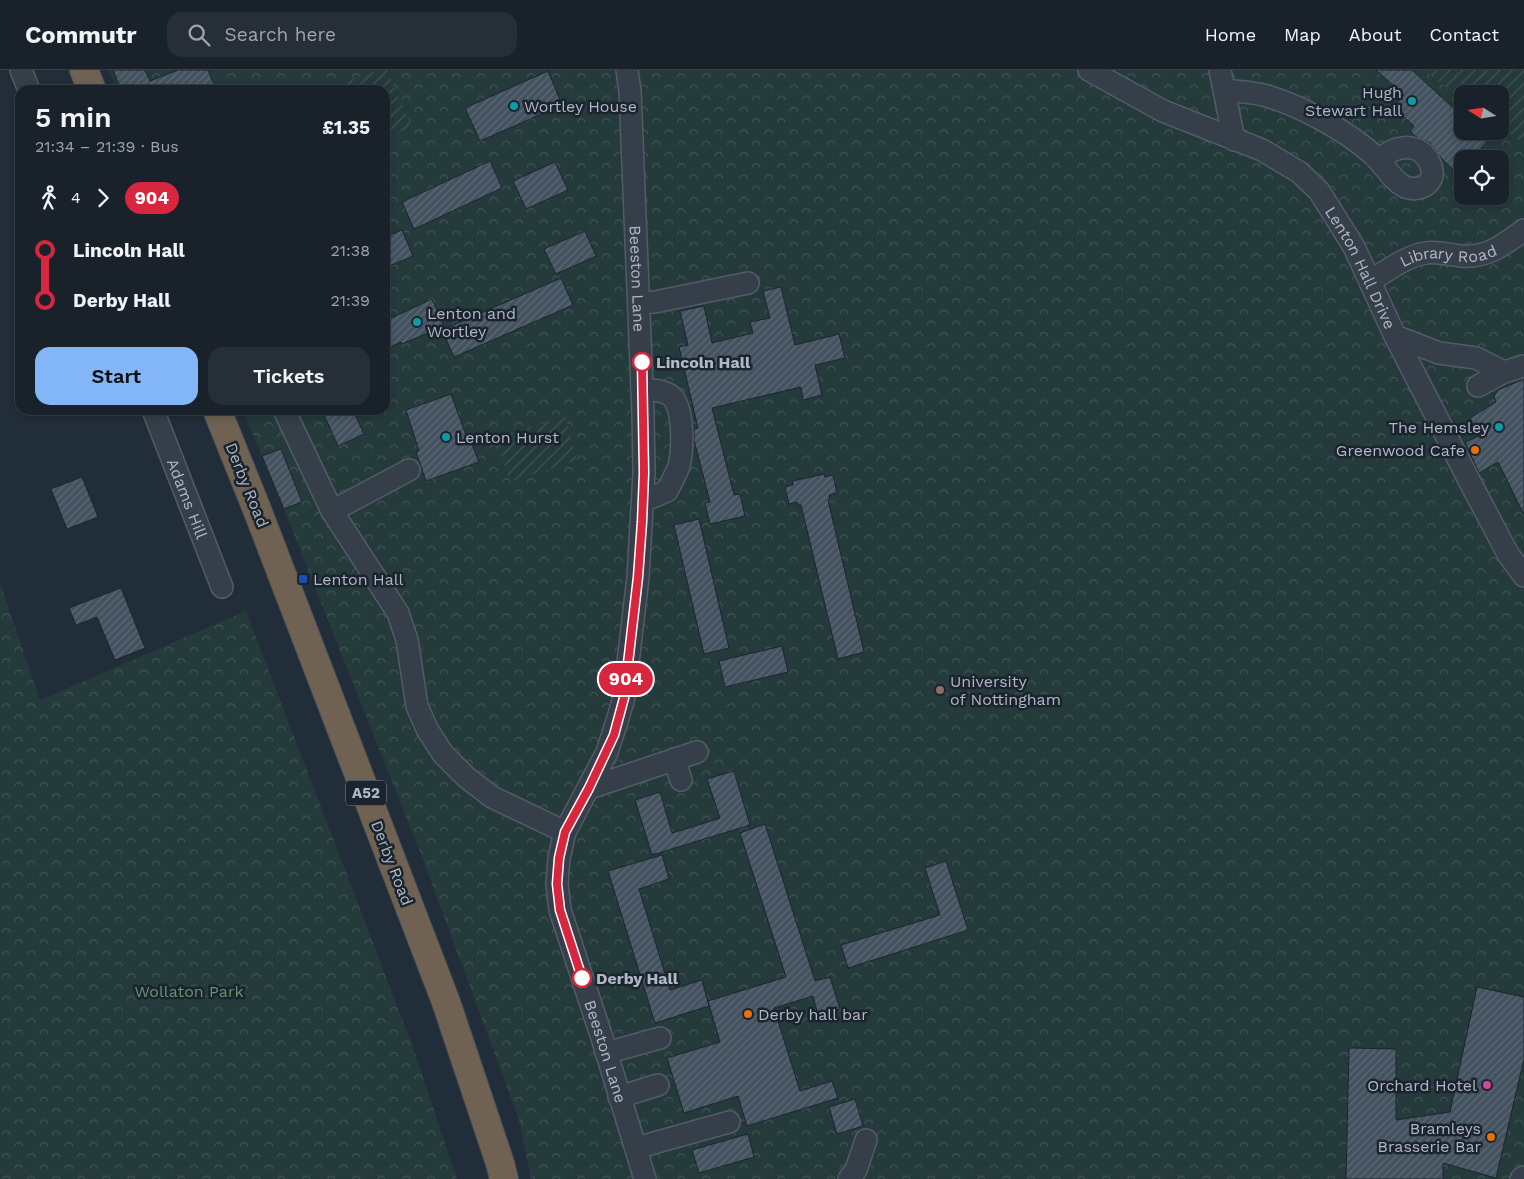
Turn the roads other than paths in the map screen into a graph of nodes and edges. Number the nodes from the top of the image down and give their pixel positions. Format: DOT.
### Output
graph roads {
  1 [pos="21,70"];
  2 [pos="84,70"];
  3 [pos="627,70"];
  4 [pos="1088,70"];
  5 [pos="1220,70"];
  6 [pos="27,85"];
  7 [pos="90,85"];
  8 [pos="1225,90"];
  9 [pos="1234,140"];
  10 [pos="1379,159"];
  11 [pos="1524,230"];
  12 [pos="1370,281"];
  13 [pos="748,283"];
  14 [pos="639,303"];
  15 [pos="1395,336"];
  16 [pos="1524,366"];
  17 [pos="1504,372"];
  18 [pos="1478,386"];
  19 [pos="642,389"];
  20 [pos="155,415"];
  21 [pos="219,415"];
  22 [pos="286,415"];
  23 [pos="409,470"];
  24 [pos="642,501"];
  25 [pos="332,511"];
  26 [pos="1524,576"];
  27 [pos="222,586"];
  28 [pos="697,752"];
  29 [pos="674,759"];
  30 [pos="681,780"];
  31 [pos="589,788"];
  32 [pos="565,832"];
  33 [pos="660,1038"];
  34 [pos="606,1053"];
  35 [pos="658,1085"];
  36 [pos="619,1097"];
  37 [pos="729,1122"];
  38 [pos="866,1140"];
  39 [pos="636,1148"];
  40 [pos="1524,1177"];
  41 [pos="504,1179"];
  42 [pos="645,1179"];
  43 [pos="849,1179"];
  44 [pos="1521,1179"];
  1 -- 6 [label="street"];
  2 -- 7 [label="highway"];
  3 -- 14 [label="street, Beeston Lane"];
  4 -- 9 [label="street, Lenton Hall Drive"];
  5 -- 8 [label="street"];
  8 -- 9 [label="street"];
  8 -- 10 [label="street"];
  9 -- 12 [label="street, Lenton Hall Drive"];
  11 -- 12 [label="street, Library Road"];
  12 -- 15 [label="street, Lenton Hall Drive"];
  13 -- 14 [label="street"];
  14 -- 19 [label="street, Beeston Lane"];
  15 -- 17 [label="street"];
  15 -- 26 [label="street, Lenton Hall Drive"];
  16 -- 17 [label="street"];
  17 -- 18 [label="street"];
  19 -- 24 [label="street, Beeston Lane"];
  19 -- 24 [label="street"];
  20 -- 27 [label="street, Adams Hill"];
  21 -- 41 [label="highway, Derby Road / A52"];
  22 -- 25 [label="street"];
  23 -- 25 [label="street"];
  24 -- 31 [label="street, Beeston Lane"];
  25 -- 32 [label="street"];
  28 -- 29 [label="street"];
  29 -- 30 [label="street"];
  29 -- 31 [label="street"];
  31 -- 32 [label="street, Beeston Lane"];
  32 -- 34 [label="street, Beeston Lane"];
  33 -- 34 [label="street"];
  34 -- 36 [label="street, Beeston Lane"];
  35 -- 36 [label="street"];
  36 -- 39 [label="street, Beeston Lane"];
  37 -- 39 [label="street"];
  38 -- 43 [label="street"];
  39 -- 42 [label="street, Beeston Lane"];
  40 -- 44 [label="street"];
}
